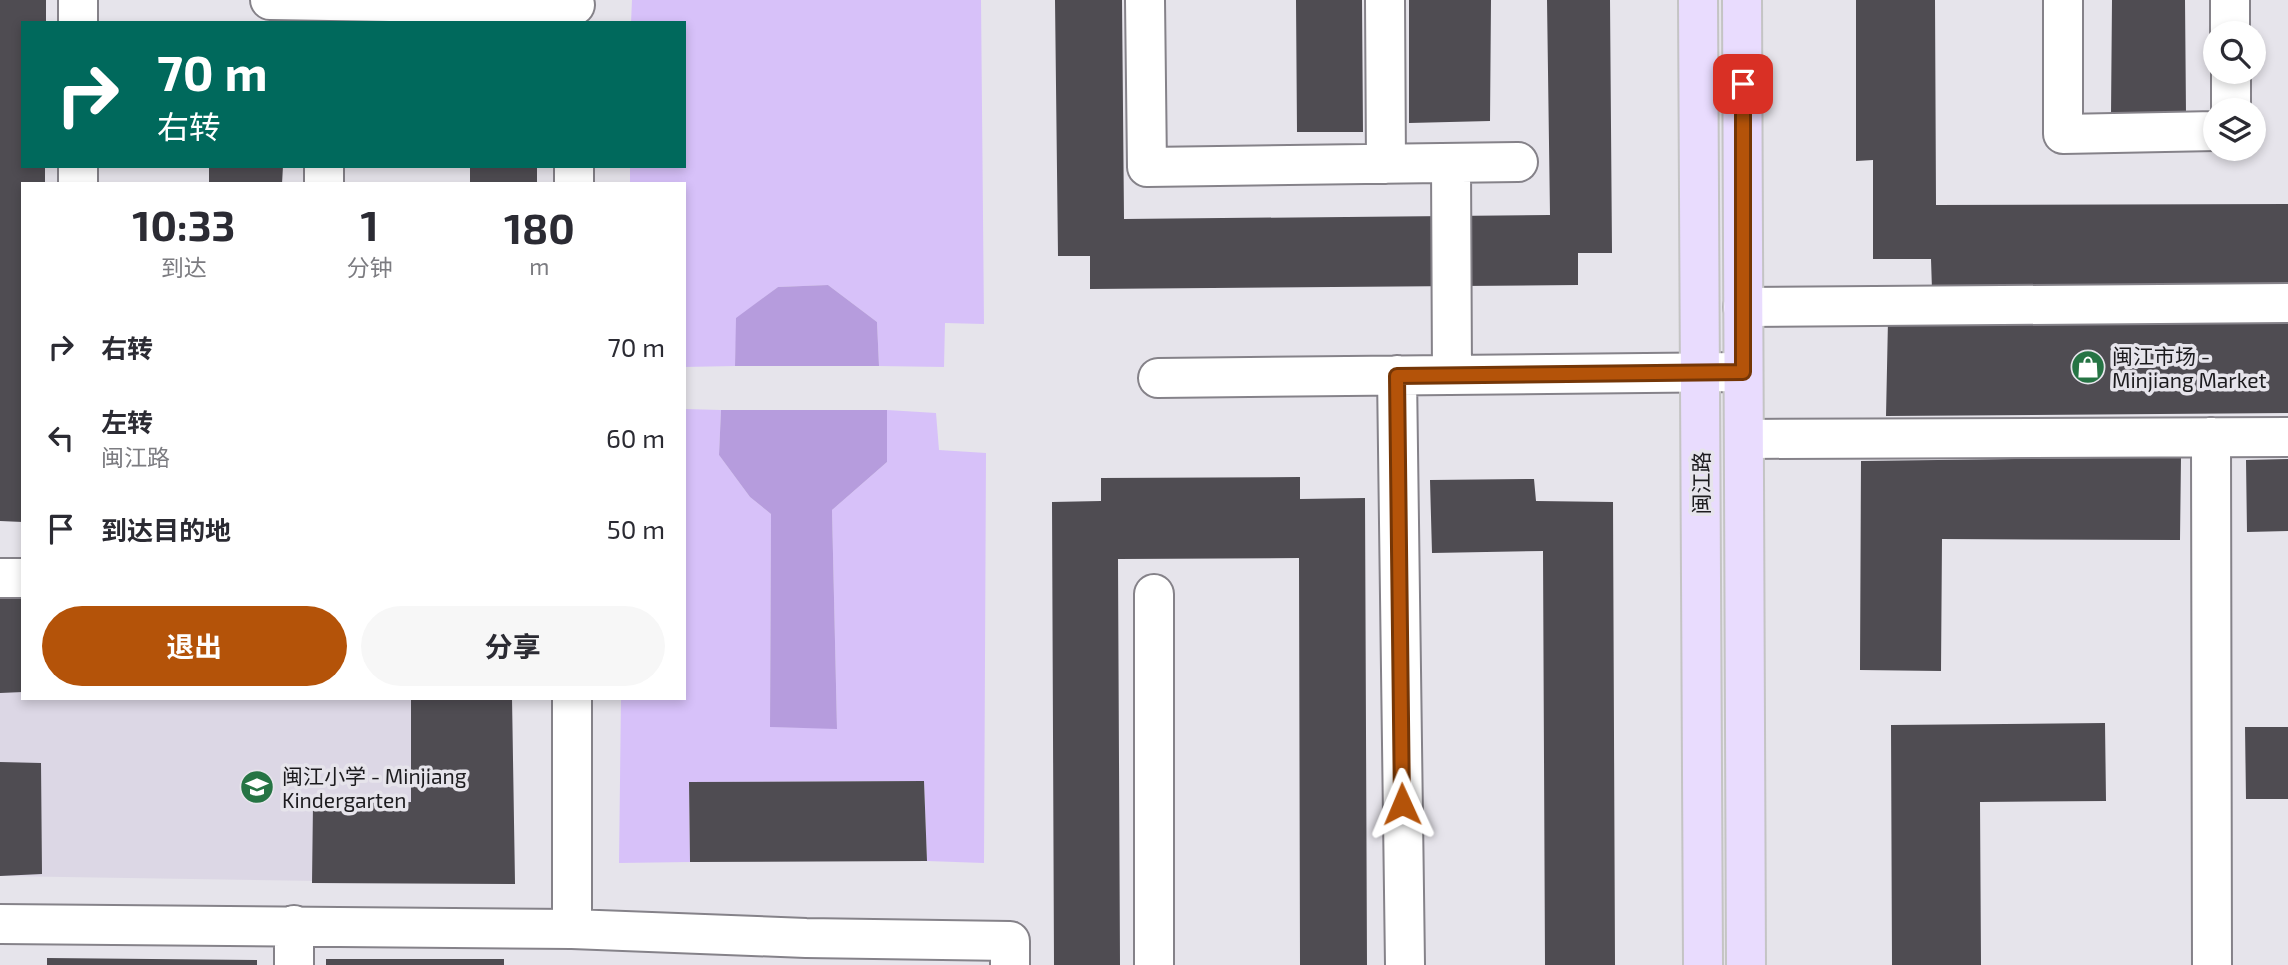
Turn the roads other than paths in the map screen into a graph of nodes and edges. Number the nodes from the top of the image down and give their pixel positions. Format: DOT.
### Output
graph roads {
  1 [pos="78,0"];
  2 [pos="270,0"];
  3 [pos="326,0"];
  4 [pos="1145,0"];
  5 [pos="1385,0"];
  6 [pos="1698,0"];
  7 [pos="1742,0"];
  8 [pos="2063,0"];
  9 [pos="2230,0"];
  10 [pos="575,9"];
  11 [pos="78,21"];
  12 [pos="326,21"];
  13 [pos="2230,21"];
  14 [pos="2203,131"];
  15 [pos="1518,162"];
  16 [pos="1451,163"];
  17 [pos="1386,164"];
  18 [pos="2288,303"];
  19 [pos="1743,307"];
  20 [pos="1743,372"];
  21 [pos="1700,373"];
  22 [pos="1452,375"];
  23 [pos="1397,376"];
  24 [pos="1158,378"];
  25 [pos="2211,437"];
  26 [pos="2288,437"];
  27 [pos="1744,439"];
  28 [pos="0,578"];
  29 [pos="21,578"];
  30 [pos="1154,594"];
  31 [pos="572,700"];
  32 [pos="0,924"];
  33 [pos="294,925"];
  34 [pos="572,929"];
  35 [pos="806,951"];
  36 [pos="294,965"];
  37 [pos="1010,965"];
  38 [pos="1154,965"];
  39 [pos="1405,965"];
  40 [pos="1703,965"];
  41 [pos="1746,965"];
  42 [pos="2212,965"];
  1 -- 11 [label="lane"];
  2 -- 3 [label="lane"];
  3 -- 10 [label="lane"];
  3 -- 12 [label="lane"];
  4 -- 17 [label="lane"];
  5 -- 17 [label="lane"];
  6 -- 21 [label="main road, 闽江路"];
  7 -- 19 [label="main road, 闽江路"];
  8 -- 14 [label="lane"];
  9 -- 13 [label="lane"];
  15 -- 16 [label="lane"];
  16 -- 17 [label="lane"];
  16 -- 22 [label="lane"];
  18 -- 19 [label="lane"];
  19 -- 20 [label="main road, 闽江路"];
  20 -- 21 [label="lane"];
  20 -- 27 [label="main road, 闽江路"];
  21 -- 22 [label="lane"];
  21 -- 40 [label="main road, 闽江路"];
  22 -- 23 [label="lane"];
  23 -- 24 [label="lane"];
  23 -- 39 [label="lane"];
  25 -- 26 [label="lane"];
  25 -- 27 [label="lane"];
  25 -- 42 [label="lane"];
  27 -- 41 [label="main road, 闽江路"];
  28 -- 29 [label="lane"];
  30 -- 38 [label="lane"];
  31 -- 34 [label="lane"];
  32 -- 33 [label="lane"];
  33 -- 34 [label="lane"];
  33 -- 36 [label="lane"];
  34 -- 35 [label="lane"];
  35 -- 37 [label="lane"];
}
